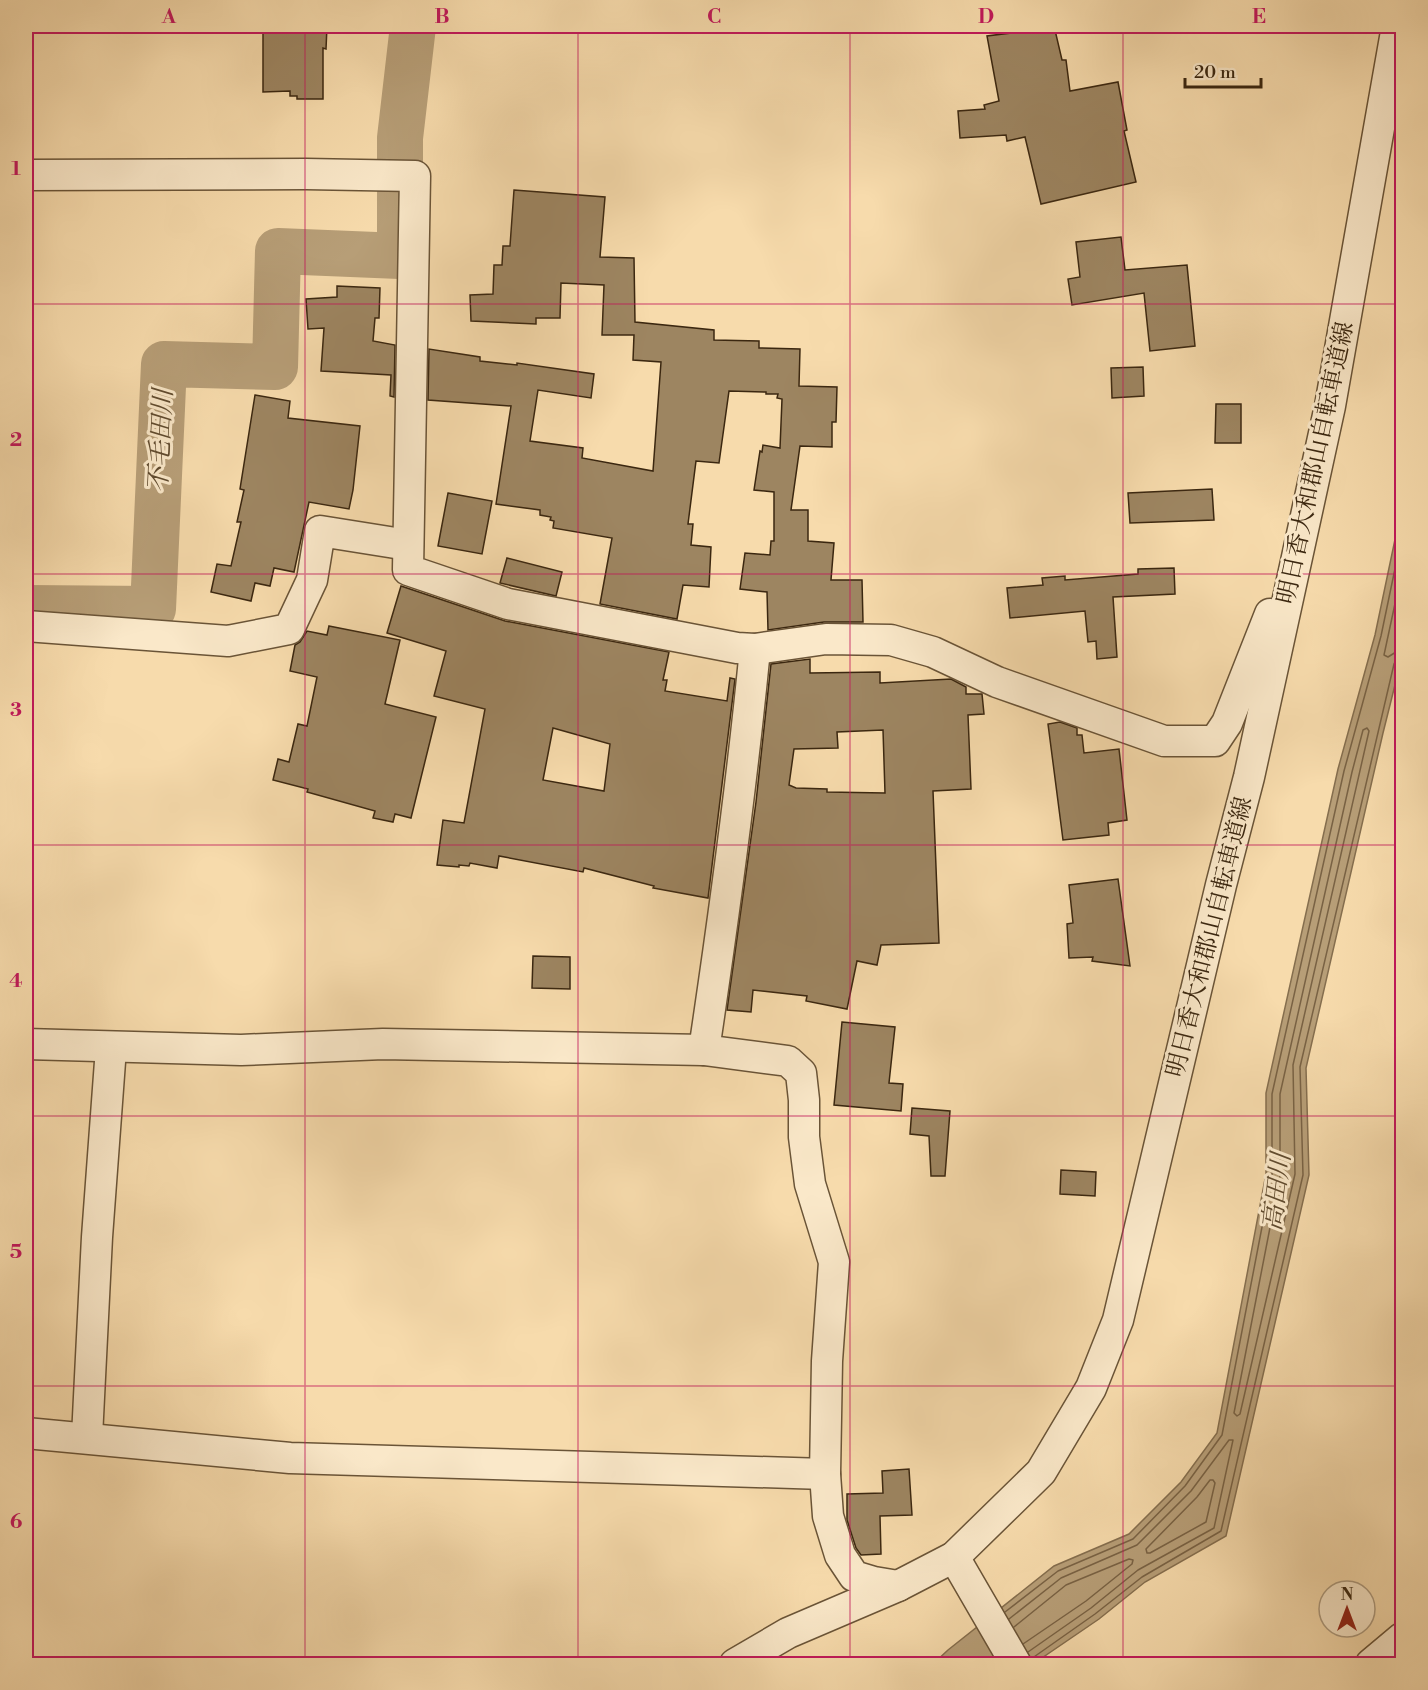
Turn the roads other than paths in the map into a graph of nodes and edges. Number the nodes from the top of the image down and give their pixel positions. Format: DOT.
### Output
graph roads {
  1 [pos="1397,26"];
  2 [pos="26,175"];
  3 [pos="408,545"];
  4 [pos="1296,561"];
  5 [pos="26,626"];
  6 [pos="755,649"];
  7 [pos="26,1044"];
  8 [pos="111,1048"];
  9 [pos="704,1050"];
  10 [pos="26,1433"];
  11 [pos="87,1437"];
  12 [pos="825,1474"];
  13 [pos="957,1562"];
  14 [pos="898,1586"];
  15 [pos="1402,1638"];
  16 [pos="735,1665"];
  17 [pos="1016,1665"];
  18 [pos="1371,1665"];
  1 -- 4 [label="street, 明日香大和郡山自転車道線"];
  2 -- 3 [label="street"];
  3 -- 5 [label="street"];
  3 -- 6 [label="street"];
  4 -- 6 [label="street"];
  4 -- 13 [label="street, 明日香大和郡山自転車道線"];
  6 -- 9 [label="street"];
  7 -- 8 [label="street"];
  8 -- 9 [label="street"];
  8 -- 11 [label="street"];
  9 -- 12 [label="street"];
  10 -- 11 [label="street"];
  11 -- 12 [label="street"];
  12 -- 14 [label="street"];
  13 -- 14 [label="street, 明日香大和郡山自転車道線"];
  13 -- 17 [label="street"];
  14 -- 16 [label="street, 明日香大和郡山自転車道線"];
  15 -- 18 [label="street"];
}
